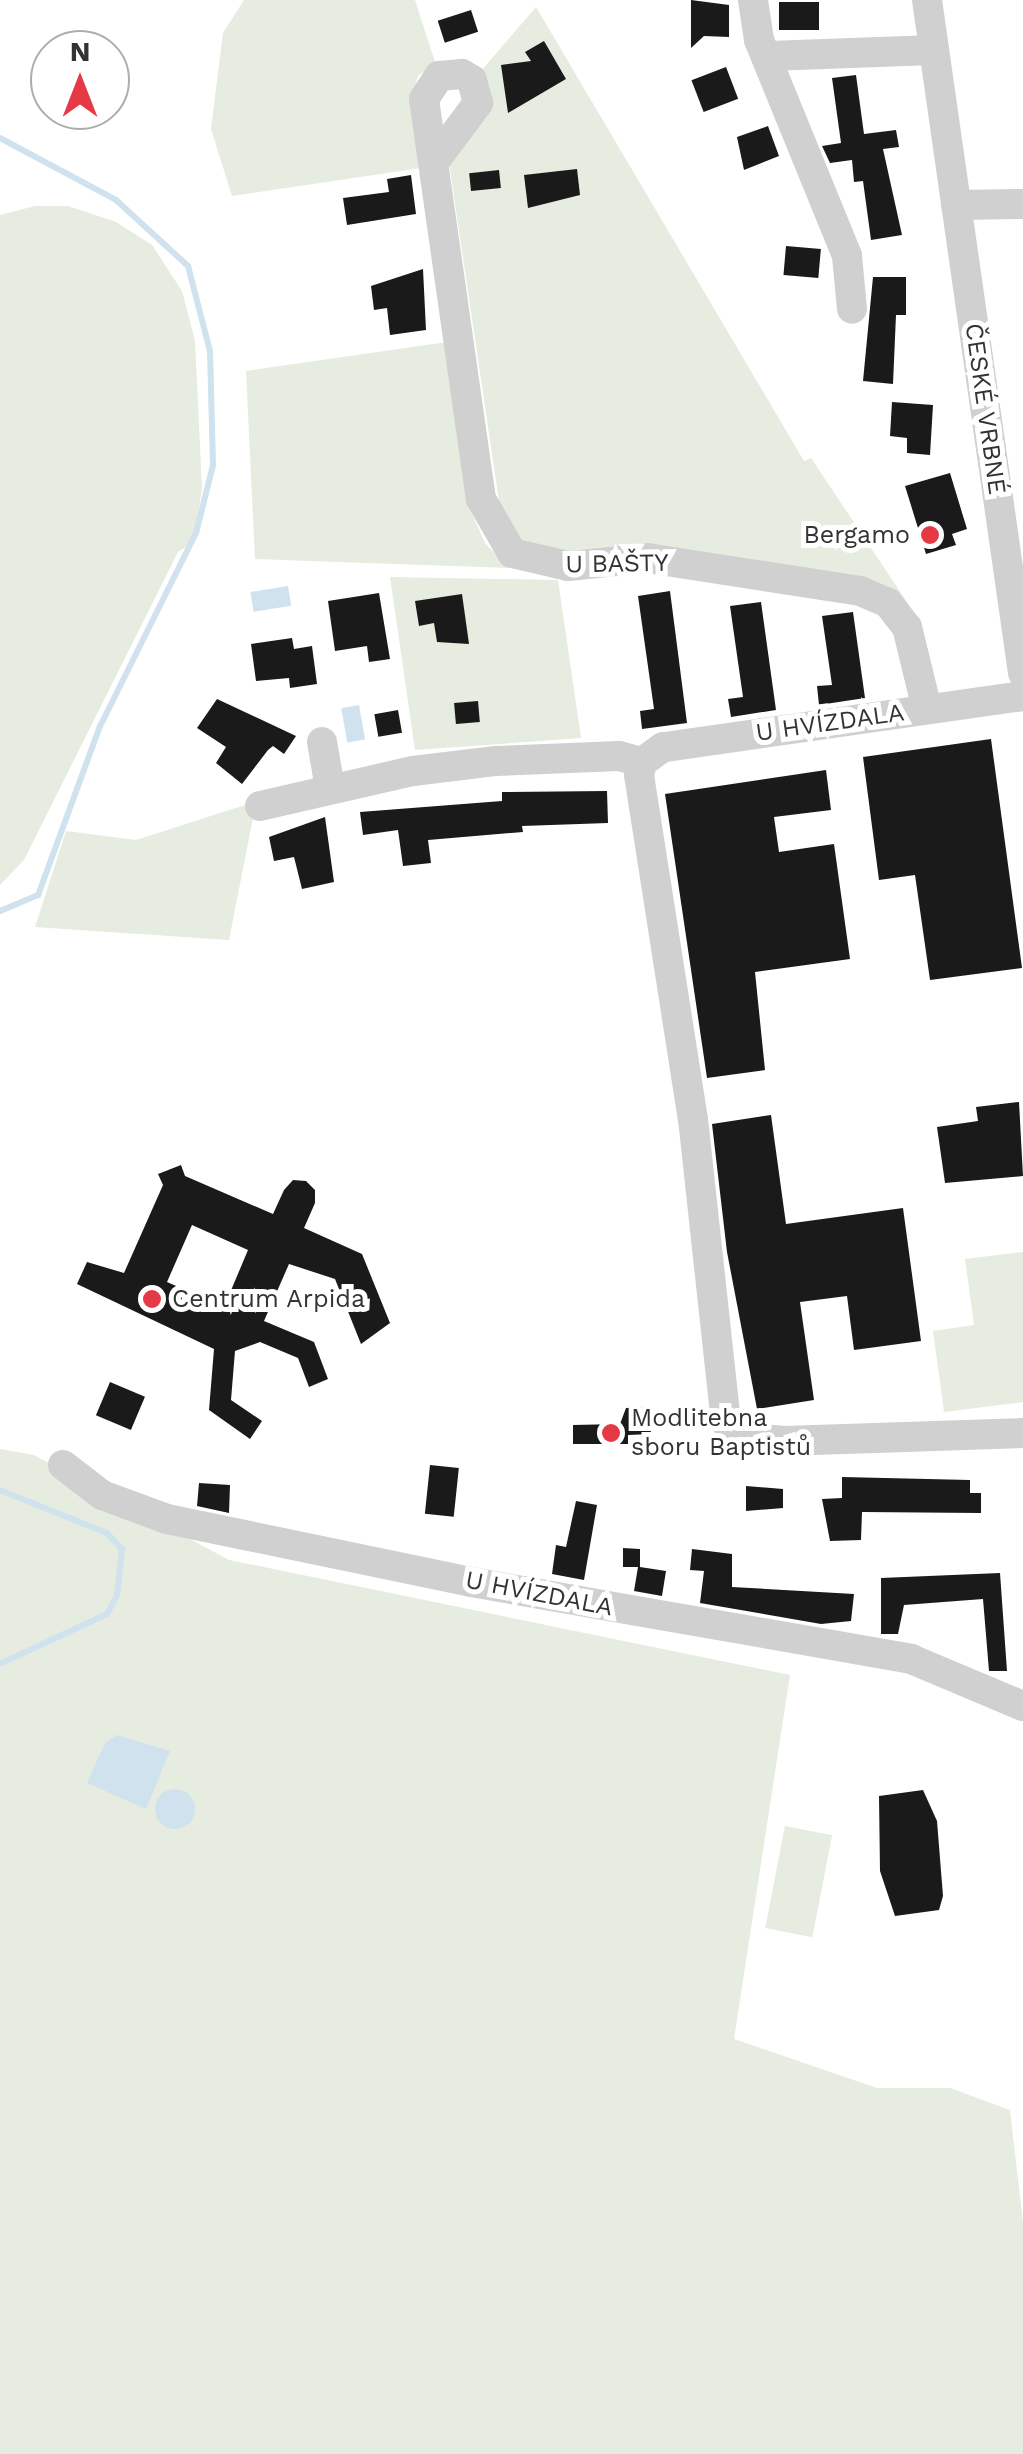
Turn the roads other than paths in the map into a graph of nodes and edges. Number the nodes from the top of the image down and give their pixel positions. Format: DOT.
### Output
graph roads {
  1 [pos="754,0"];
  2 [pos="927,0"];
  3 [pos="934,50"];
  4 [pos="769,56"];
  5 [pos="434,162"];
  6 [pos="1023,204"];
  7 [pos="956,205"];
  8 [pos="852,309"];
  9 [pos="1023,673"];
  10 [pos="1023,696"];
  11 [pos="927,709"];
  12 [pos="322,742"];
  13 [pos="642,762"];
  14 [pos="330,788"];
  15 [pos="260,806"];
  16 [pos="1023,1432"];
  17 [pos="63,1465"];
  18 [pos="1023,1706"];
  1 -- 4 [label="street"];
  2 -- 3 [label="street, ČESKÉ VRBNÉ"];
  3 -- 4 [label="street"];
  3 -- 7 [label="street, ČESKÉ VRBNÉ"];
  4 -- 8 [label="street"];
  5 -- 11 [label="street, U BAŠTY"];
  6 -- 7 [label="street"];
  7 -- 9 [label="street, ČESKÉ VRBNÉ"];
  10 -- 11 [label="street, U HVÍZDALA"];
  11 -- 13 [label="street, U HVÍZDALA"];
  12 -- 14 [label="street"];
  13 -- 14 [label="street, U HVÍZDALA"];
  13 -- 16 [label="street"];
  14 -- 15 [label="street, U HVÍZDALA"];
  17 -- 18 [label="street, U HVÍZDALA"];
}
